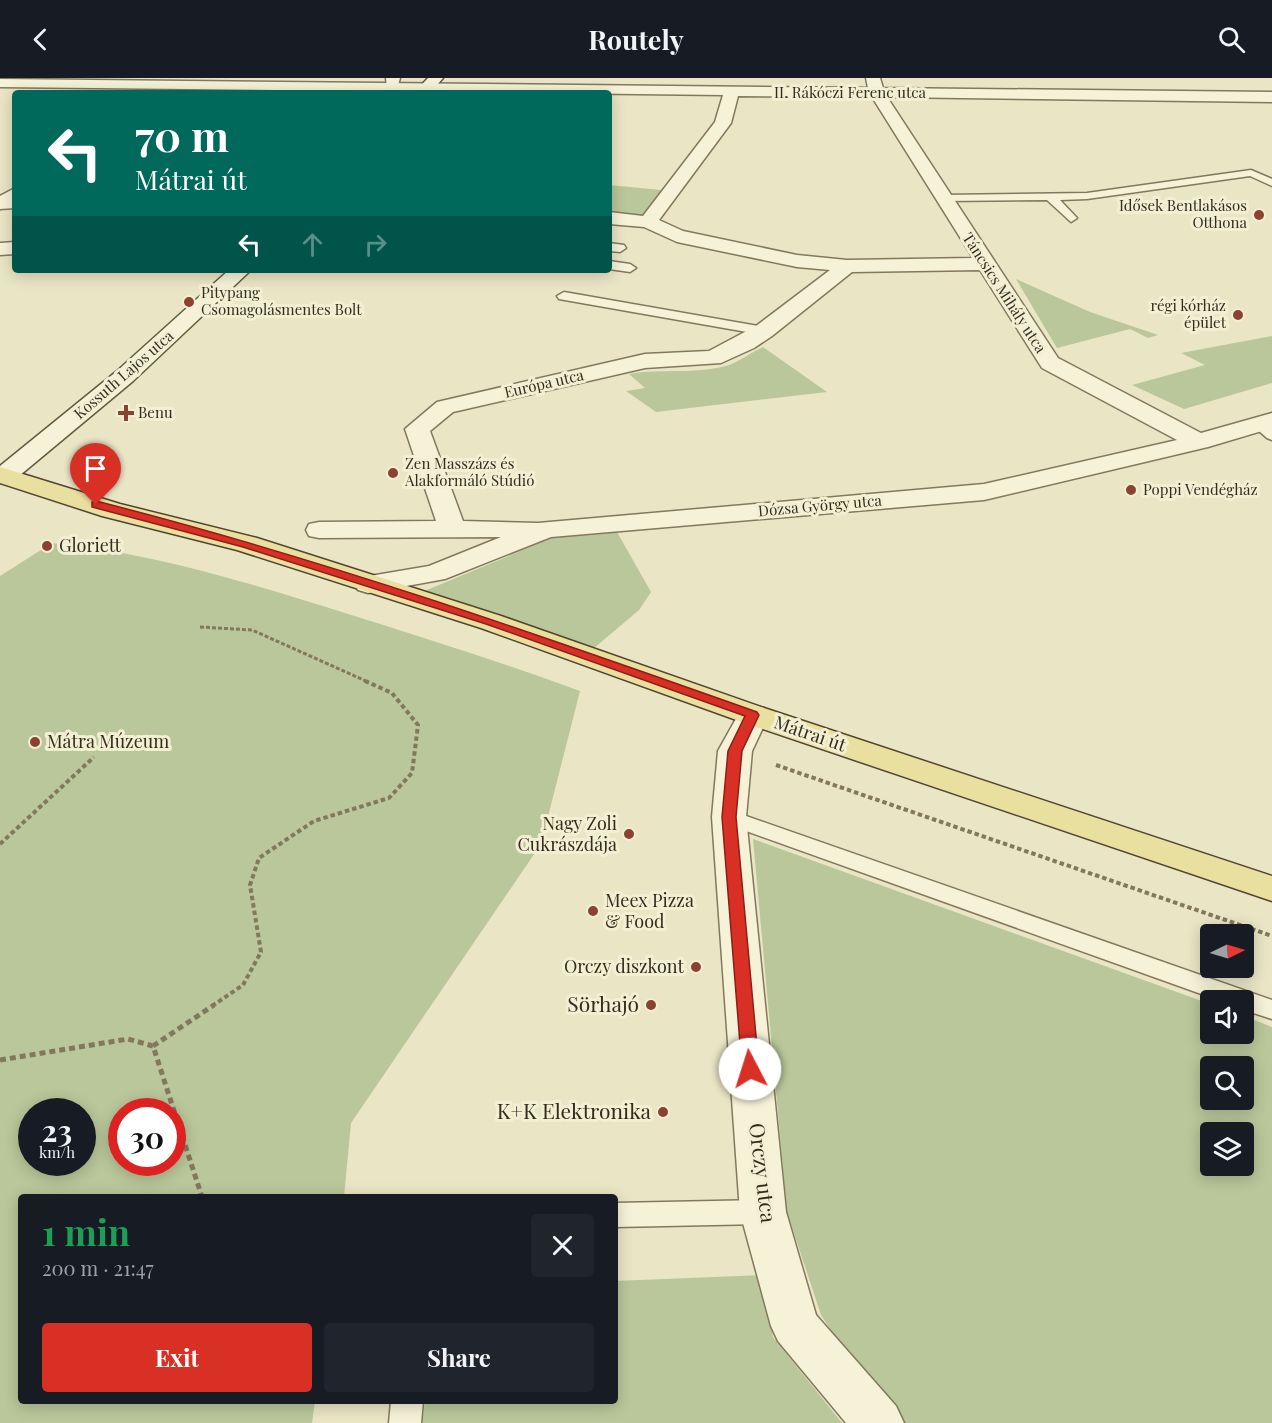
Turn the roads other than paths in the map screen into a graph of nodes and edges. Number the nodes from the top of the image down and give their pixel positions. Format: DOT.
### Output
graph roads {
  1 [pos="1056,78"];
  2 [pos="49,80"];
  3 [pos="0,82"];
  4 [pos="393,82"];
  5 [pos="874,85"];
  6 [pos="428,86"];
  7 [pos="147,89"];
  8 [pos="731,92"];
  9 [pos="1068,95"];
  10 [pos="1272,97"];
  11 [pos="1272,172"];
  12 [pos="1251,173"];
  13 [pos="1272,183"];
  14 [pos="1050,196"];
  15 [pos="943,198"];
  16 [pos="612,218"];
  17 [pos="1071,218"];
  18 [pos="648,222"];
  19 [pos="985,264"];
  20 [pos="612,265"];
  21 [pos="847,266"];
  22 [pos="630,268"];
  23 [pos="238,273"];
  24 [pos="564,296"];
  25 [pos="764,331"];
  26 [pos="1268,426"];
  27 [pos="1199,442"];
  28 [pos="2,476"];
  29 [pos="452,529"];
  30 [pos="546,529"];
  31 [pos="319,530"];
  32 [pos="368,584"];
  33 [pos="744,733"];
  34 [pos="729,817"];
  35 [pos="1272,889"];
  36 [pos="1272,1010"];
  37 [pos="763,1212"];
  38 [pos="618,1215"];
  39 [pos="407,1404"];
  40 [pos="405,1423"];
  41 [pos="879,1423"];
  1 -- 9 [label="street"];
  2 -- 3 [label="street, II. Rákóczi Ferenc utca"];
  2 -- 7 [label="street, II. Rákóczi Ferenc utca"];
  4 -- 6 [label="street, II. Rákóczi Ferenc utca"];
  4 -- 7 [label="street, II. Rákóczi Ferenc utca"];
  5 -- 8 [label="street, II. Rákóczi Ferenc utca"];
  5 -- 9 [label="street, II. Rákóczi Ferenc utca"];
  5 -- 15 [label="street, Táncsics Mihály utca"];
  6 -- 8 [label="street, II. Rákóczi Ferenc utca"];
  8 -- 18 [label="street"];
  9 -- 10 [label="street, II. Rákóczi Ferenc utca"];
  11 -- 12 [label="lane"];
  12 -- 13 [label="lane"];
  12 -- 14 [label="lane"];
  14 -- 15 [label="lane"];
  14 -- 17 [label="lane"];
  15 -- 19 [label="street, Táncsics Mihály utca"];
  16 -- 18 [label="street"];
  18 -- 21 [label="street"];
  19 -- 21 [label="street"];
  19 -- 27 [label="street, Táncsics Mihály utca"];
  20 -- 22 [label="lane"];
  21 -- 25 [label="street, Európa utca"];
  23 -- 28 [label="street, Kossuth Lajos utca"];
  24 -- 25 [label="lane"];
  25 -- 29 [label="street, Európa utca"];
  26 -- 27 [label="street, Dózsa György utca"];
  27 -- 30 [label="street, Dózsa György utca"];
  28 -- 32 [label="main road, Mátrai út"];
  29 -- 30 [label="street"];
  29 -- 31 [label="street"];
  30 -- 32 [label="street, Dózsa György utca"];
  32 -- 33 [label="main road, Mátrai út"];
  33 -- 34 [label="street, Orczy utca"];
  33 -- 35 [label="main road, Mátrai út"];
  34 -- 36 [label="lane"];
  34 -- 37 [label="street, Orczy utca"];
  37 -- 38 [label="lane"];
  37 -- 41 [label="street, Orczy utca"];
  39 -- 40 [label="lane"];
}
